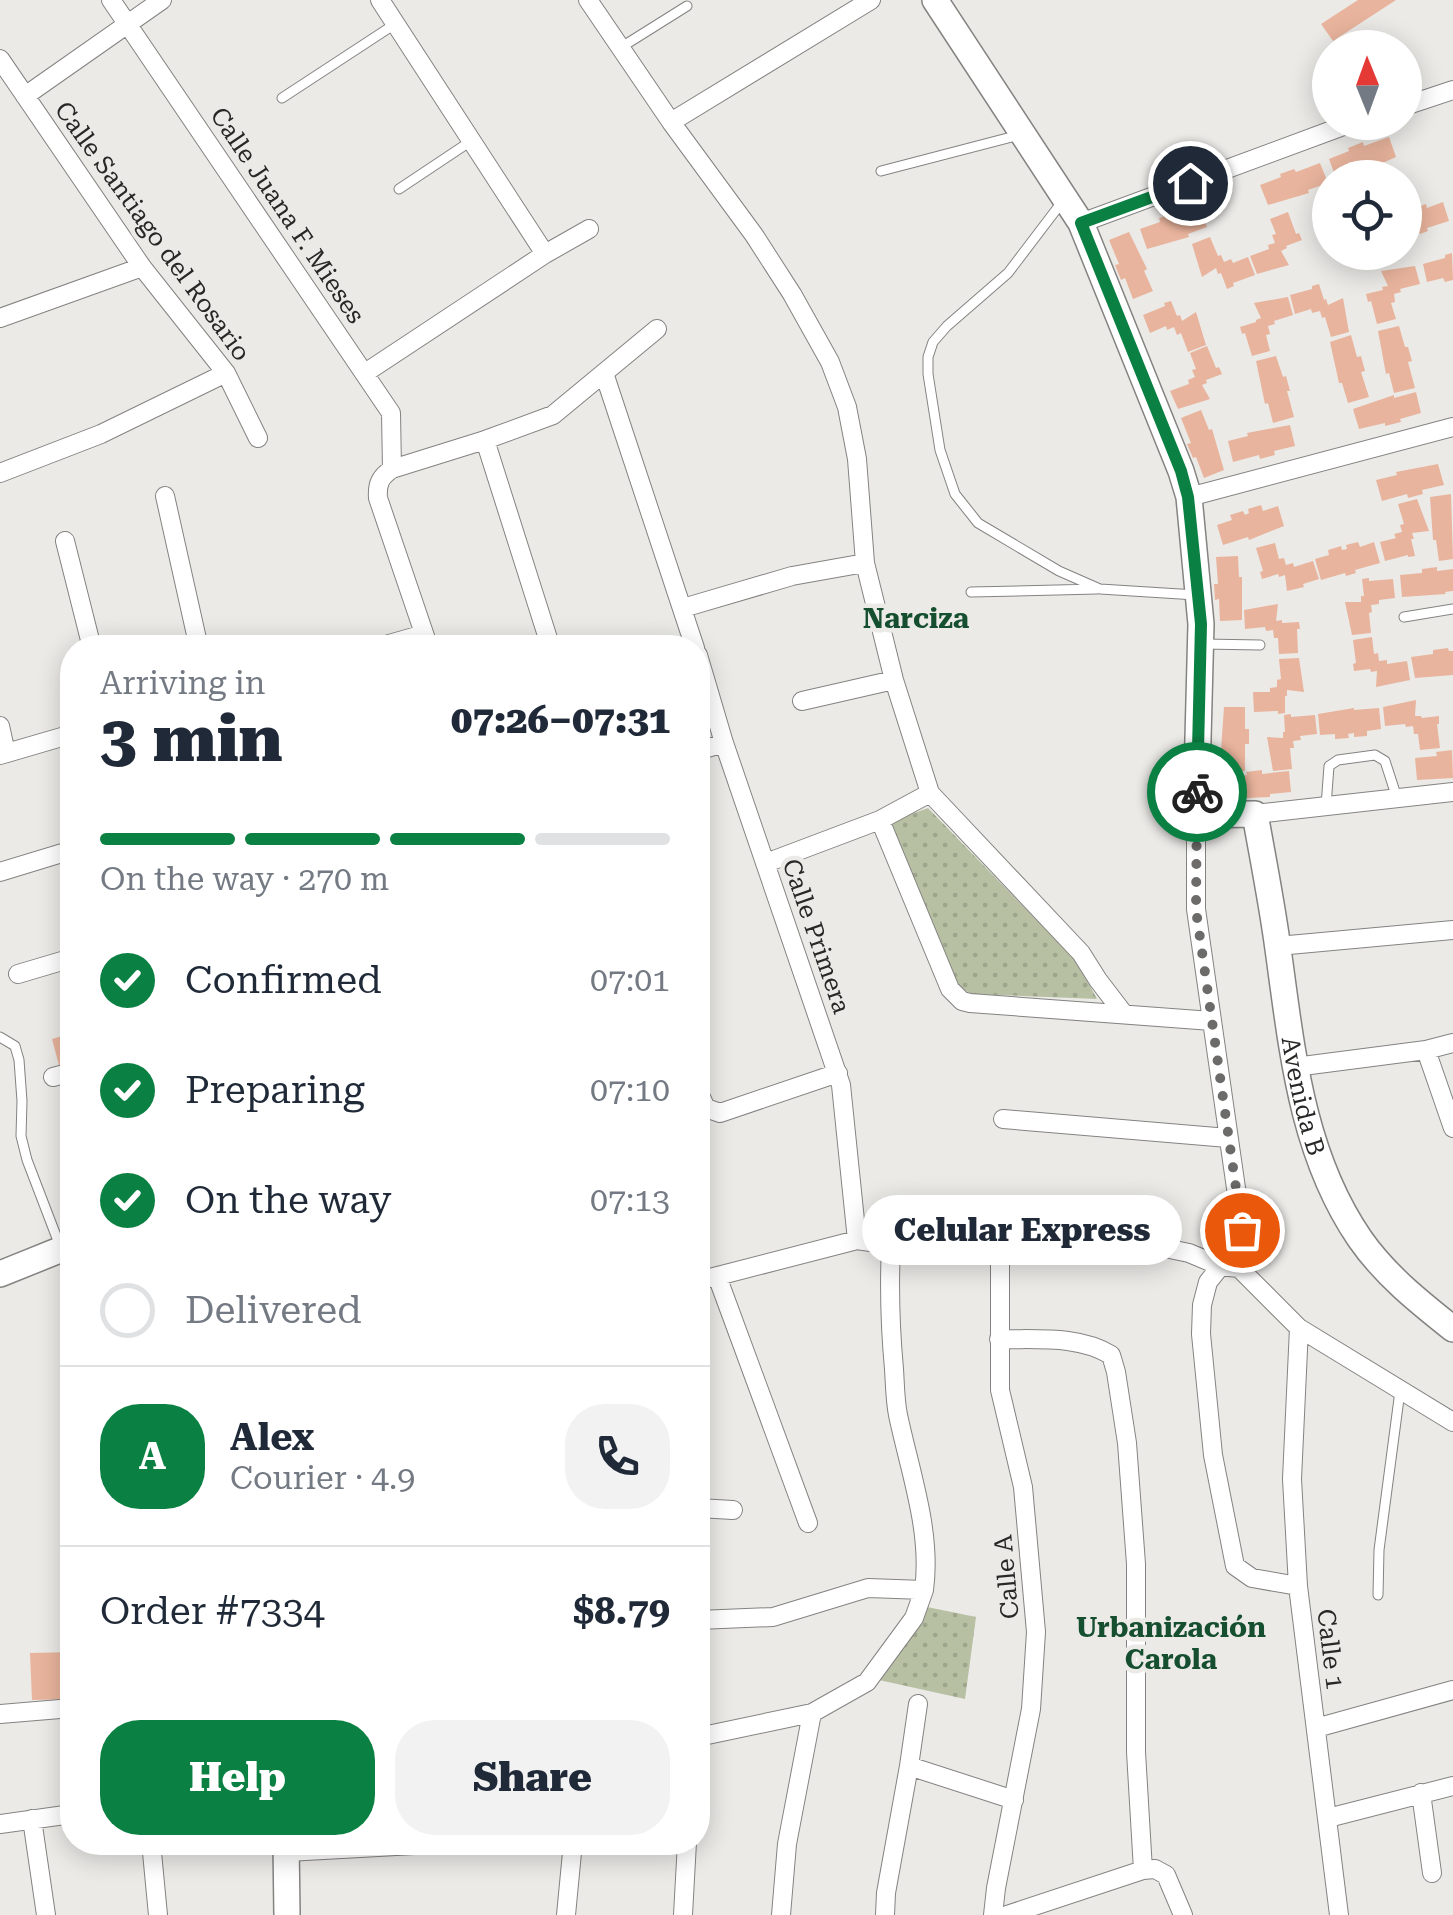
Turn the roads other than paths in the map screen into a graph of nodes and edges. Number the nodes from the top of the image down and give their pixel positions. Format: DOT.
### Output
graph roads {
  1 [pos="111,0"];
  2 [pos="162,0"];
  3 [pos="380,0"];
  4 [pos="588,0"];
  5 [pos="871,0"];
  6 [pos="935,0"];
  7 [pos="688,6"];
  8 [pos="127,24"];
  9 [pos="395,24"];
  10 [pos="620,48"];
  11 [pos="0,58"];
  12 [pos="1453,90"];
  13 [pos="25,96"];
  14 [pos="282,98"];
  15 [pos="1422,100"];
  16 [pos="671,122"];
  17 [pos="1023,134"];
  18 [pos="1312,138"];
  19 [pos="471,141"];
  20 [pos="881,171"];
  21 [pos="399,190"];
  22 [pos="1065,198"];
  23 [pos="1081,223"];
  24 [pos="589,229"];
  25 [pos="545,254"];
  26 [pos="142,267"];
  27 [pos="0,318"];
  28 [pos="657,328"];
  29 [pos="226,373"];
  30 [pos="604,373"];
  31 [pos="365,374"];
  32 [pos="1453,427"];
  33 [pos="258,438"];
  34 [pos="485,440"];
  35 [pos="392,469"];
  36 [pos="0,473"];
  37 [pos="166,496"];
  38 [pos="1188,497"];
  39 [pos="65,542"];
  40 [pos="866,563"];
  41 [pos="1100,589"];
  42 [pos="971,592"];
  43 [pos="1199,595"];
  44 [pos="683,608"];
  45 [pos="1453,609"];
  46 [pos="1404,617"];
  47 [pos="89,635"];
  48 [pos="196,635"];
  49 [pos="424,635"];
  50 [pos="547,635"];
  51 [pos="691,635"];
  52 [pos="1201,644"];
  53 [pos="1260,644"];
  54 [pos="894,680"];
  55 [pos="710,696"];
  56 [pos="802,702"];
  57 [pos="0,726"];
  58 [pos="60,737"];
  59 [pos="724,743"];
  60 [pos="710,747"];
  61 [pos="3,754"];
  62 [pos="1453,792"];
  63 [pos="930,794"];
  64 [pos="1397,798"];
  65 [pos="1326,806"];
  66 [pos="1256,814"];
  67 [pos="1196,815"];
  68 [pos="880,820"];
  69 [pos="60,854"];
  70 [pos="766,862"];
  71 [pos="0,872"];
  72 [pos="1453,930"];
  73 [pos="1278,946"];
  74 [pos="60,962"];
  75 [pos="18,974"];
  76 [pos="1124,1014"];
  77 [pos="1212,1021"];
  78 [pos="0,1037"];
  79 [pos="1453,1043"];
  80 [pos="1426,1050"];
  81 [pos="1295,1067"];
  82 [pos="838,1073"];
  83 [pos="60,1075"];
  84 [pos="53,1077"];
  85 [pos="710,1109"];
  86 [pos="1003,1119"];
  87 [pos="1453,1128"];
  88 [pos="1228,1138"];
  89 [pos="60,1234"];
  90 [pos="1000,1234"];
  91 [pos="856,1240"];
  92 [pos="892,1245"];
  93 [pos="60,1249"];
  94 [pos="1220,1266"];
  95 [pos="0,1274"];
  96 [pos="717,1276"];
  97 [pos="710,1277"];
  98 [pos="1299,1328"];
  99 [pos="1453,1328"];
  100 [pos="1000,1339"];
  101 [pos="1400,1392"];
  102 [pos="1453,1422"];
  103 [pos="710,1509"];
  104 [pos="733,1510"];
  105 [pos="808,1524"];
  106 [pos="1298,1586"];
  107 [pos="924,1590"];
  108 [pos="1378,1595"];
  109 [pos="710,1619"];
  110 [pos="1453,1690"];
  111 [pos="918,1704"];
  112 [pos="60,1709"];
  113 [pos="812,1713"];
  114 [pos="0,1714"];
  115 [pos="1316,1728"];
  116 [pos="710,1734"];
  117 [pos="909,1766"];
  118 [pos="1453,1786"];
  119 [pos="1421,1793"];
  120 [pos="1014,1800"];
  121 [pos="60,1816"];
  122 [pos="1328,1818"];
  123 [pos="32,1819"];
  124 [pos="0,1824"];
  125 [pos="152,1855"];
  126 [pos="287,1855"];
  127 [pos="572,1855"];
  128 [pos="686,1855"];
  129 [pos="1142,1870"];
  130 [pos="1432,1873"];
  131 [pos="46,1915"];
  132 [pos="158,1915"];
  133 [pos="287,1915"];
  134 [pos="566,1915"];
  135 [pos="683,1915"];
  136 [pos="782,1915"];
  137 [pos="885,1915"];
  138 [pos="993,1915"];
  139 [pos="1007,1915"];
  140 [pos="1183,1915"];
  141 [pos="1338,1915"];
  1 -- 8 [label="street, Calle Juana F. Mieses"];
  2 -- 8 [label="street"];
  3 -- 9 [label="street"];
  4 -- 10 [label="street"];
  5 -- 16 [label="street"];
  6 -- 17 [label="main road"];
  7 -- 10 [label="lane"];
  8 -- 13 [label="street"];
  8 -- 31 [label="street, Calle Juana F. Mieses"];
  9 -- 14 [label="lane"];
  9 -- 19 [label="street"];
  10 -- 16 [label="street"];
  11 -- 13 [label="street, Calle Santiago del Rosario"];
  12 -- 15 [label="street"];
  13 -- 26 [label="street, Calle Santiago del Rosario"];
  16 -- 40 [label="street"];
  17 -- 20 [label="lane"];
  17 -- 22 [label="main road"];
  18 -- 23 [label="street"];
  19 -- 21 [label="lane"];
  19 -- 25 [label="street"];
  22 -- 23 [label="main road"];
  22 -- 41 [label="lane"];
  23 -- 38 [label="main road"];
  24 -- 25 [label="street"];
  25 -- 31 [label="street"];
  26 -- 27 [label="street"];
  26 -- 29 [label="street, Calle Santiago del Rosario"];
  28 -- 30 [label="street"];
  29 -- 33 [label="street, Calle Santiago del Rosario"];
  29 -- 36 [label="street"];
  30 -- 34 [label="street"];
  30 -- 44 [label="street"];
  31 -- 35 [label="street, Calle Juana F. Mieses"];
  32 -- 38 [label="street"];
  34 -- 35 [label="street"];
  34 -- 50 [label="street"];
  35 -- 49 [label="street"];
  37 -- 48 [label="street"];
  38 -- 43 [label="main road"];
  39 -- 47 [label="street"];
  40 -- 44 [label="street"];
  40 -- 54 [label="street"];
  41 -- 42 [label="lane"];
  41 -- 43 [label="lane"];
  43 -- 52 [label="main road"];
  44 -- 51 [label="street"];
  45 -- 46 [label="lane"];
  52 -- 53 [label="lane"];
  52 -- 67 [label="main road"];
  54 -- 56 [label="street"];
  54 -- 63 [label="street"];
  55 -- 59 [label="street, Calle Primera"];
  57 -- 61 [label="street"];
  58 -- 61 [label="street"];
  59 -- 60 [label="street"];
  59 -- 70 [label="street, Calle Primera"];
  62 -- 64 [label="street"];
  63 -- 68 [label="street"];
  63 -- 76 [label="street"];
  64 -- 65 [label="street"];
  64 -- 65 [label="lane"];
  65 -- 66 [label="street"];
  66 -- 67 [label="main road"];
  66 -- 73 [label="main road, Avenida B"];
  67 -- 77 [label="street"];
  68 -- 70 [label="street"];
  68 -- 76 [label="street"];
  69 -- 71 [label="street"];
  70 -- 82 [label="street, Calle Primera"];
  72 -- 73 [label="street"];
  73 -- 81 [label="main road, Avenida B"];
  74 -- 75 [label="street"];
  76 -- 77 [label="street"];
  77 -- 88 [label="street"];
  78 -- 89 [label="lane"];
  79 -- 80 [label="street"];
  80 -- 81 [label="street"];
  80 -- 87 [label="street"];
  81 -- 99 [label="main road, Avenida B"];
  82 -- 85 [label="street"];
  82 -- 91 [label="street, Calle Primera"];
  83 -- 84 [label="street"];
  86 -- 88 [label="street"];
  88 -- 94 [label="street"];
  90 -- 92 [label="street"];
  90 -- 94 [label="street"];
  90 -- 100 [label="street, Calle A"];
  91 -- 92 [label="street"];
  91 -- 96 [label="street"];
  92 -- 107 [label="street"];
  93 -- 95 [label="main road"];
  94 -- 98 [label="street"];
  94 -- 106 [label="street"];
  96 -- 97 [label="street"];
  96 -- 105 [label="street"];
  98 -- 101 [label="street"];
  98 -- 106 [label="street, Calle 1"];
  100 -- 120 [label="street, Calle A"];
  100 -- 129 [label="street"];
  101 -- 102 [label="street"];
  101 -- 108 [label="lane"];
  103 -- 104 [label="street"];
  106 -- 115 [label="street, Calle 1"];
  107 -- 109 [label="street"];
  107 -- 113 [label="street"];
  110 -- 115 [label="street"];
  111 -- 117 [label="street"];
  112 -- 114 [label="street"];
  113 -- 116 [label="street"];
  113 -- 136 [label="street"];
  115 -- 122 [label="street, Calle 1"];
  117 -- 120 [label="street"];
  117 -- 137 [label="street"];
  118 -- 119 [label="street"];
  119 -- 122 [label="street"];
  119 -- 130 [label="street"];
  120 -- 138 [label="street, Calle A"];
  121 -- 123 [label="street"];
  122 -- 141 [label="street, Calle 1"];
  123 -- 124 [label="street"];
  123 -- 131 [label="street"];
  125 -- 132 [label="street"];
  126 -- 133 [label="main road"];
  127 -- 134 [label="street"];
  128 -- 135 [label="street"];
  129 -- 139 [label="street"];
  129 -- 140 [label="street"];
}
